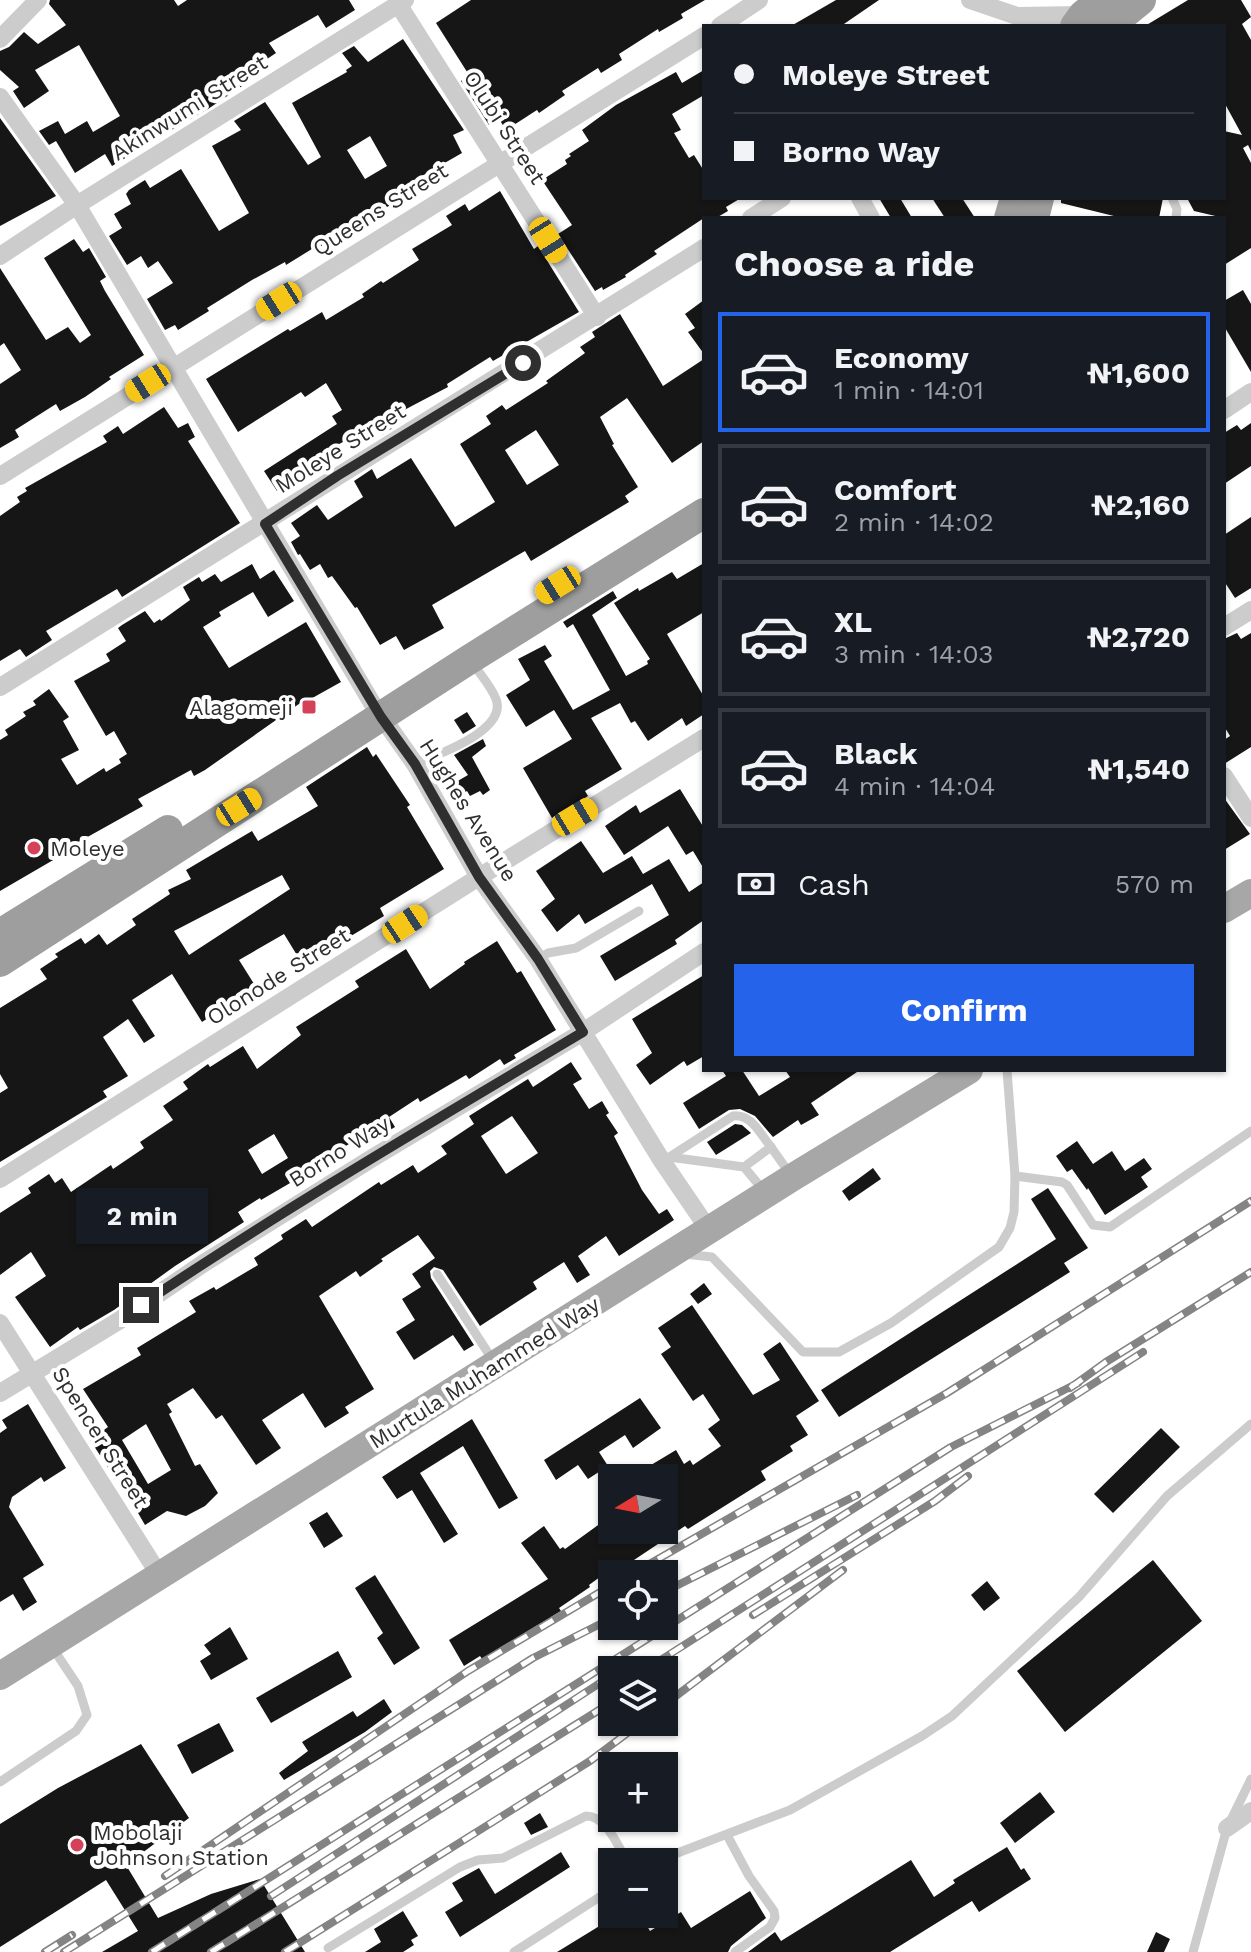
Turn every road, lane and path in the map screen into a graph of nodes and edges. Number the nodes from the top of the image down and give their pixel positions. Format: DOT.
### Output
graph roads {
  1 [pos="38,0"];
  2 [pos="759,0"];
  3 [pos="970,0"];
  4 [pos="1141,0"];
  5 [pos="402,2"];
  6 [pos="1001,5"];
  7 [pos="1092,17"];
  8 [pos="1021,21"];
  9 [pos="723,24"];
  10 [pos="702,37"];
  11 [pos="0,39"];
  12 [pos="0,97"];
  13 [pos="500,163"];
  14 [pos="779,200"];
  15 [pos="77,205"];
  16 [pos="754,216"];
  17 [pos="702,249"];
  18 [pos="0,256"];
  19 [pos="597,317"];
  20 [pos="172,367"];
  21 [pos="1251,392"];
  22 [pos="1226,409"];
  23 [pos="0,476"];
  24 [pos="702,493"];
  25 [pos="702,514"];
  26 [pos="265,524"];
  27 [pos="1251,610"];
  28 [pos="1226,626"];
  29 [pos="470,659"];
  30 [pos="0,687"];
  31 [pos="376,710"];
  32 [pos="702,739"];
  33 [pos="415,764"];
  34 [pos="1226,779"];
  35 [pos="1251,818"];
  36 [pos="479,877"];
  37 [pos="1251,893"];
  38 [pos="1226,908"];
  39 [pos="639,911"];
  40 [pos="0,934"];
  41 [pos="702,953"];
  42 [pos="538,959"];
  43 [pos="0,962"];
  44 [pos="583,1032"];
  45 [pos="966,1072"];
  46 [pos="1007,1072"];
  47 [pos="1251,1131"];
  48 [pos="771,1147"];
  49 [pos="667,1158"];
  50 [pos="744,1167"];
  51 [pos="1015,1176"];
  52 [pos="793,1177"];
  53 [pos="0,1179"];
  54 [pos="768,1195"];
  55 [pos="709,1230"];
  56 [pos="672,1253"];
  57 [pos="437,1274"];
  58 [pos="0,1323"];
  59 [pos="496,1365"];
  60 [pos="32,1372"];
  61 [pos="0,1393"];
  62 [pos="1251,1424"];
  63 [pos="160,1576"];
  64 [pos="50,1645"];
  65 [pos="0,1676"];
  66 [pos="1251,1779"];
  67 [pos="0,1782"];
  68 [pos="1251,1811"];
  69 [pos="1227,1828"];
  70 [pos="727,1835"];
  71 [pos="619,1848"];
  72 [pos="678,1853"];
  73 [pos="598,1898"];
  74 [pos="328,1948"];
  75 [pos="514,1952"];
  76 [pos="735,1952"];
  77 [pos="1193,1952"];
  1 -- 11 [label="street"];
  2 -- 9 [label="street"];
  3 -- 6 [label="street"];
  4 -- 7 [label="highway"];
  5 -- 13 [label="street, Olubi Street"];
  5 -- 15 [label="street, Akinwumi Street"];
  6 -- 8 [label="street"];
  7 -- 8 [label="street"];
  10 -- 13 [label="street, Queens Street"];
  12 -- 15 [label="street"];
  13 -- 19 [label="street, Olubi Street"];
  13 -- 20 [label="street, Queens Street"];
  14 -- 16 [label="street"];
  15 -- 18 [label="street, Akinwumi Street"];
  15 -- 20 [label="street"];
  17 -- 19 [label="street, Moleye Street"];
  19 -- 26 [label="street, Moleye Street"];
  20 -- 23 [label="street, Queens Street"];
  20 -- 26 [label="street, Hughes Avenue"];
  21 -- 22 [label="street"];
  24 -- 31 [label="highway"];
  25 -- 29 [label="highway"];
  26 -- 30 [label="street, Moleye Street"];
  26 -- 31 [label="street, Hughes Avenue"];
  27 -- 28 [label="street"];
  29 -- 31 [label="highway"];
  29 -- 33 [label="lane"];
  31 -- 33 [label="street, Hughes Avenue"];
  31 -- 40 [label="highway"];
  31 -- 43 [label="highway"];
  32 -- 36 [label="street, Olonode Street"];
  33 -- 36 [label="street, Hughes Avenue"];
  34 -- 35 [label="street"];
  36 -- 42 [label="street, Hughes Avenue"];
  36 -- 53 [label="street, Olonode Street"];
  37 -- 38 [label="main road"];
  39 -- 42 [label="lane"];
  41 -- 44 [label="street, Borno Way"];
  42 -- 44 [label="street, Hughes Avenue"];
  44 -- 49 [label="street, Hughes Avenue"];
  44 -- 60 [label="street, Borno Way"];
  45 -- 52 [label="main road, Murtula Muhammed Way"];
  46 -- 51 [label="lane"];
  47 -- 51 [label="lane"];
  48 -- 49 [label="lane"];
  48 -- 50 [label="lane"];
  48 -- 52 [label="lane"];
  49 -- 50 [label="lane"];
  49 -- 55 [label="street, Hughes Avenue"];
  50 -- 54 [label="lane"];
  51 -- 56 [label="lane"];
  52 -- 54 [label="main road, Murtula Muhammed Way"];
  54 -- 55 [label="main road, Murtula Muhammed Way"];
  55 -- 56 [label="main road, Murtula Muhammed Way"];
  56 -- 59 [label="main road, Murtula Muhammed Way"];
  57 -- 59 [label="lane"];
  58 -- 60 [label="street, Spencer Street"];
  59 -- 63 [label="main road, Murtula Muhammed Way"];
  60 -- 61 [label="street, Borno Way"];
  60 -- 63 [label="street, Spencer Street"];
  62 -- 70 [label="lane"];
  63 -- 64 [label="main road, Murtula Muhammed Way"];
  64 -- 65 [label="main road, Murtula Muhammed Way"];
  64 -- 67 [label="lane"];
  66 -- 69 [label="lane"];
  68 -- 69 [label="street"];
  69 -- 77 [label="lane"];
  70 -- 72 [label="lane"];
  70 -- 76 [label="lane"];
  71 -- 74 [label="lane"];
  73 -- 75 [label="lane"];
}
